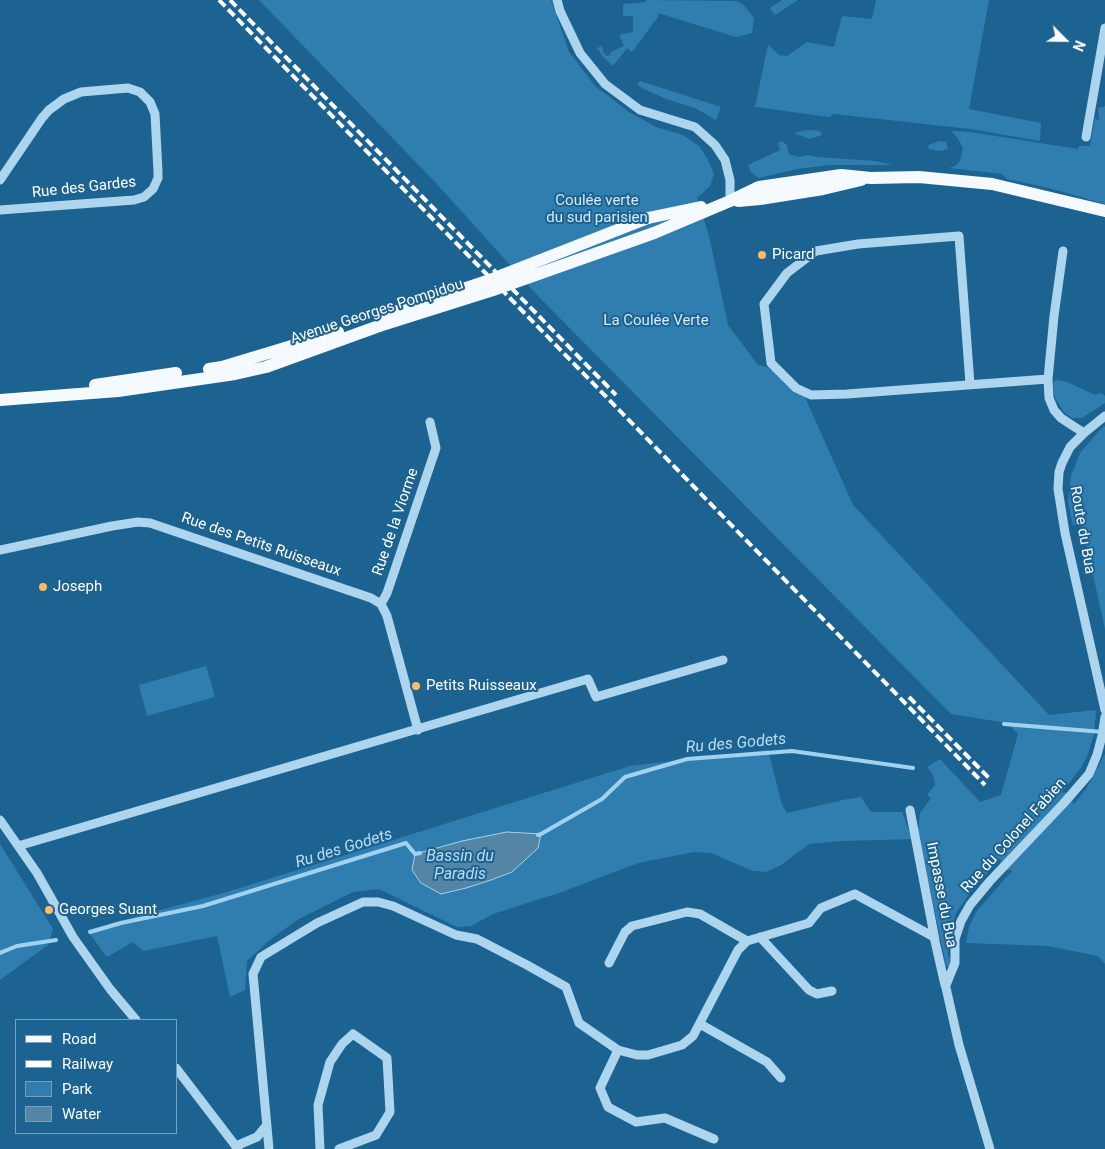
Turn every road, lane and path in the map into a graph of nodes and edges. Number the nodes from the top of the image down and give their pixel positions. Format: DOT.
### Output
graph roads {
  1 [pos="557,0"];
  2 [pos="1105,28"];
  3 [pos="1086,137"];
  4 [pos="0,180"];
  5 [pos="730,201"];
  6 [pos="0,210"];
  7 [pos="1105,211"];
  8 [pos="1063,252"];
  9 [pos="378,322"];
  10 [pos="1048,379"];
  11 [pos="970,384"];
  12 [pos="0,400"];
  13 [pos="1105,416"];
  14 [pos="430,422"];
  15 [pos="1084,433"];
  16 [pos="0,550"];
  17 [pos="382,604"];
  18 [pos="723,660"];
  19 [pos="1105,710"];
  20 [pos="1105,717"];
  21 [pos="418,730"];
  22 [pos="910,810"];
  23 [pos="0,820"];
  24 [pos="18,846"];
  25 [pos="760,938"];
  26 [pos="747,941"];
  27 [pos="609,963"];
  28 [pos="946,985"];
  29 [pos="832,990"];
  30 [pos="135,1019"];
  31 [pos="700,1024"];
  32 [pos="618,1050"];
  33 [pos="178,1071"];
  34 [pos="781,1078"];
  35 [pos="267,1125"];
  36 [pos="714,1139"];
  37 [pos="237,1148"];
  38 [pos="269,1149"];
  39 [pos="320,1149"];
  40 [pos="339,1149"];
  41 [pos="990,1149"];
  1 -- 5 [label="street"];
  2 -- 3 [label="street"];
  4 -- 6 [label="street, Rue des Gardes"];
  5 -- 7 [label="main road, Avenue Georges Pompidou"];
  5 -- 9 [label="main road, Avenue Georges Pompidou, bridge"];
  5 -- 9 [label="main road, Avenue Georges Pompidou, bridge"];
  8 -- 10 [label="street"];
  9 -- 12 [label="main road, Avenue Georges Pompidou"];
  10 -- 11 [label="street"];
  10 -- 15 [label="street"];
  11 -- 11 [label="street"];
  13 -- 15 [label="street"];
  14 -- 17 [label="street, Rue de la Viorme"];
  15 -- 19 [label="street, Route du Bua"];
  16 -- 17 [label="street, Rue des Petits Ruisseaux"];
  17 -- 21 [label="street"];
  18 -- 21 [label="street"];
  20 -- 28 [label="street, Rue du Colonel Fabien"];
  21 -- 24 [label="street"];
  22 -- 28 [label="street, Impasse du Bua"];
  23 -- 24 [label="street"];
  24 -- 30 [label="street"];
  25 -- 26 [label="street"];
  25 -- 28 [label="street"];
  25 -- 29 [label="street"];
  26 -- 27 [label="street"];
  26 -- 31 [label="street"];
  28 -- 41 [label="street"];
  31 -- 32 [label="street"];
  31 -- 34 [label="street"];
  32 -- 35 [label="street"];
  32 -- 36 [label="street"];
  33 -- 37 [label="street"];
  35 -- 37 [label="street"];
  35 -- 38 [label="street"];
  39 -- 40 [label="street"];
}
